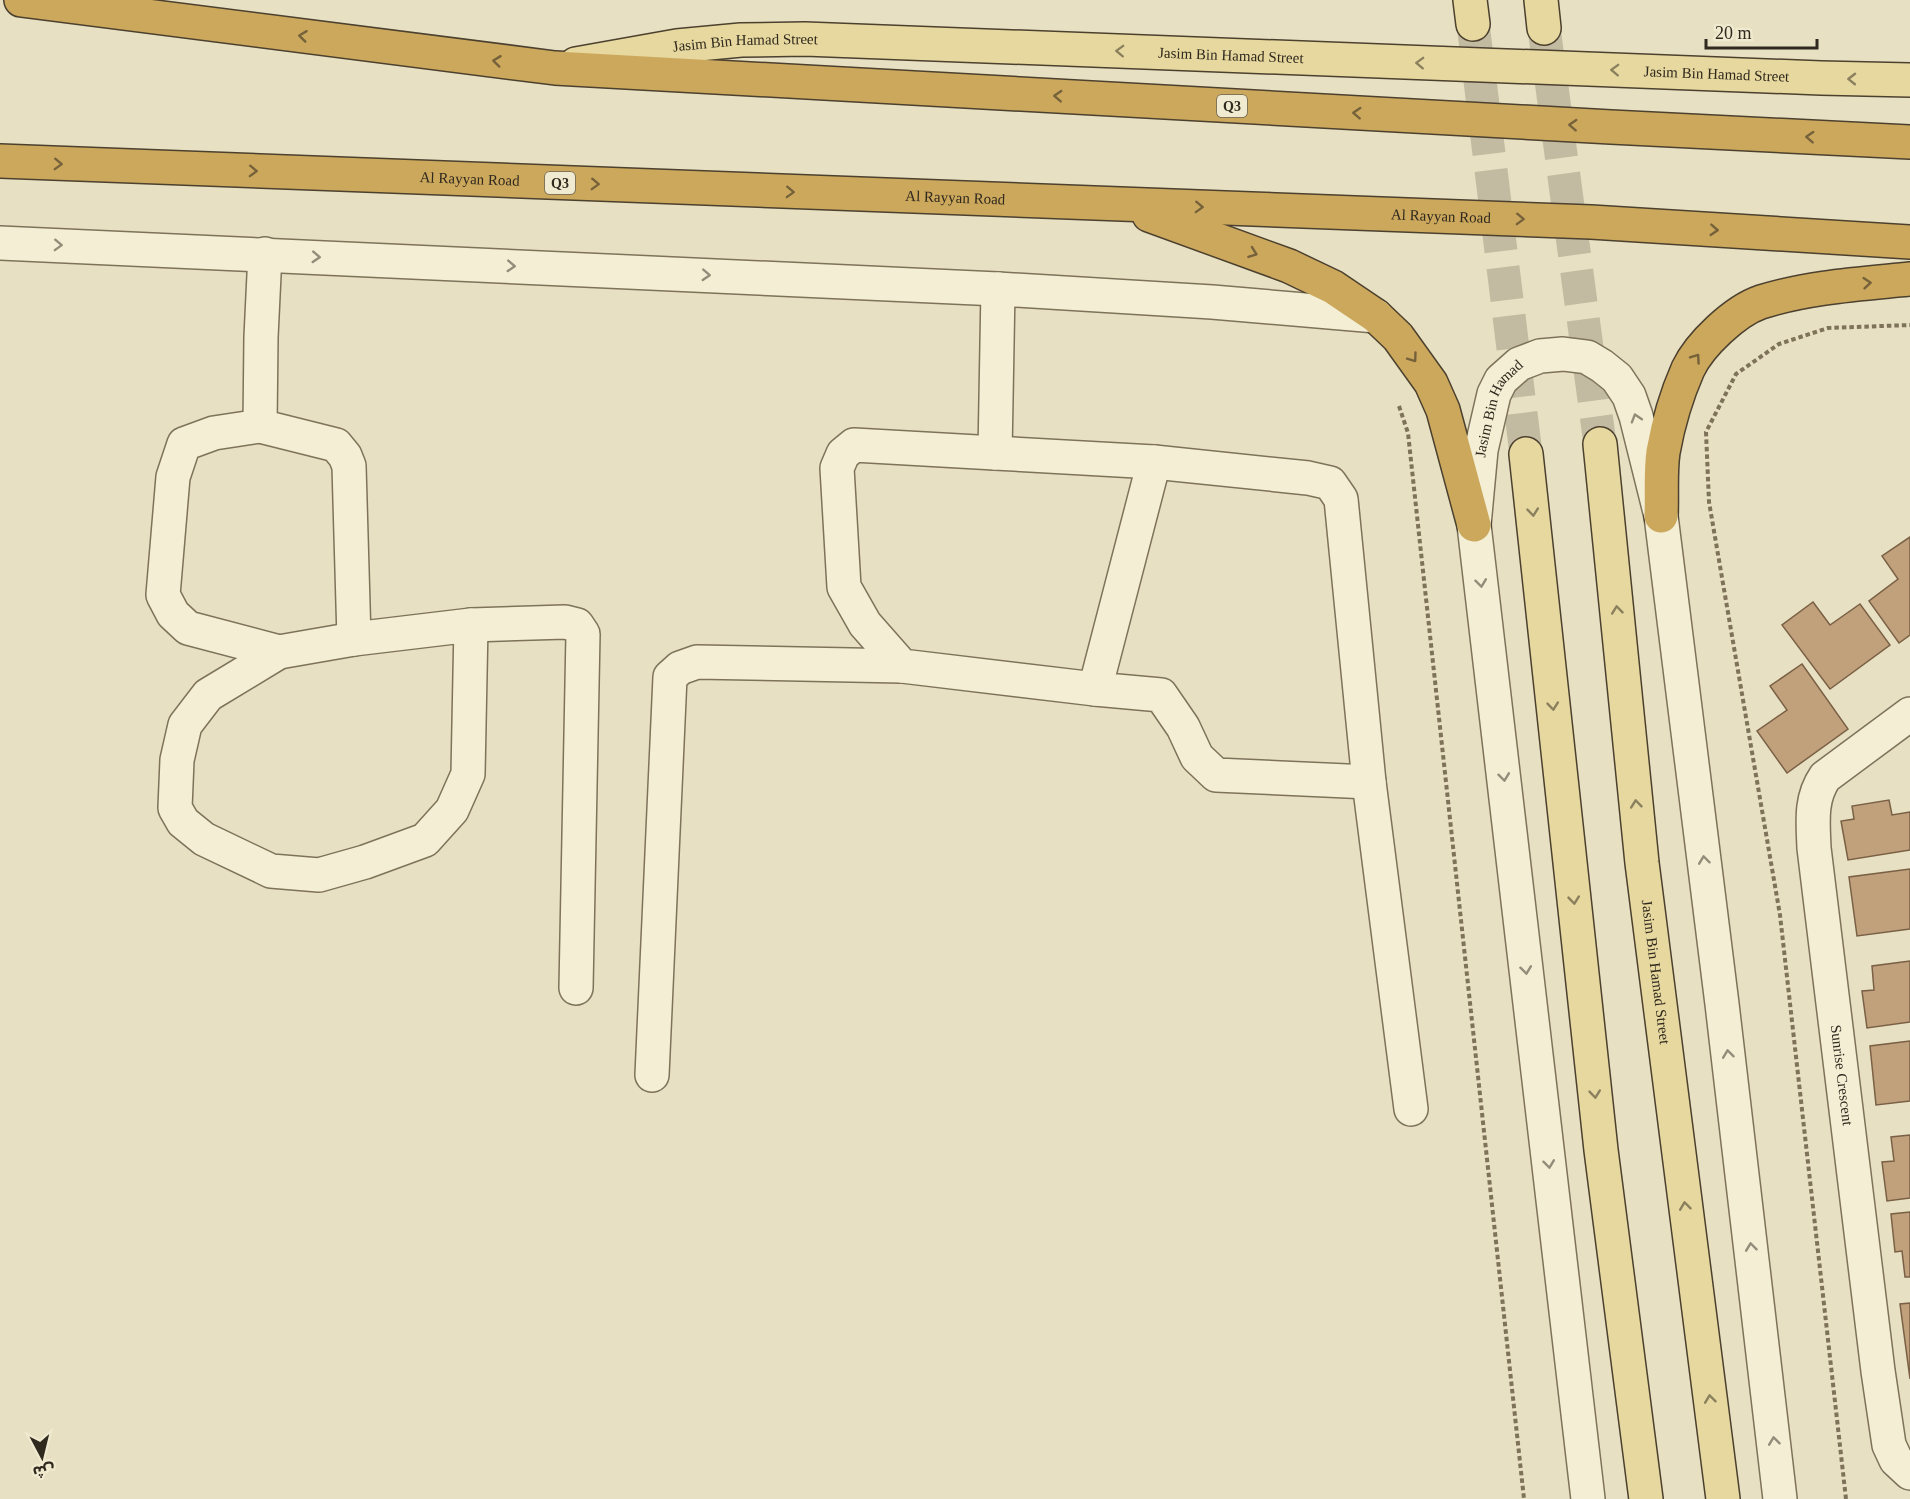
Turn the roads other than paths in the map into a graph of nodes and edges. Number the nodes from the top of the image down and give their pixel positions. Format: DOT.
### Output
graph roads {
  1 [pos="21,0"];
  2 [pos="555,68"];
  3 [pos="1910,80"];
  4 [pos="1910,142"];
  5 [pos="0,161"];
  6 [pos="1119,205"];
  7 [pos="1910,242"];
  8 [pos="0,243"];
  9 [pos="266,254"];
  10 [pos="1910,279"];
  11 [pos="998,289"];
  12 [pos="1376,316"];
  13 [pos="260,426"];
  14 [pos="1600,444"];
  15 [pos="995,453"];
  16 [pos="1526,454"];
  17 [pos="1154,462"];
  18 [pos="1661,516"];
  19 [pos="1474,525"];
  20 [pos="471,625"];
  21 [pos="354,639"];
  22 [pos="279,652"];
  23 [pos="902,666"];
  24 [pos="1095,689"];
  25 [pos="1910,714"];
  26 [pos="1369,782"];
  27 [pos="576,988"];
  28 [pos="652,1075"];
  29 [pos="1411,1109"];
  30 [pos="1910,1473"];
  31 [pos="1588,1499"];
  32 [pos="1646,1499"];
  33 [pos="1723,1499"];
  34 [pos="1780,1499"];
  2 -- 1 [label="highway, Q3, one-way"];
  3 -- 2 [label="main road, Jasim Bin Hamad Street, one-way"];
  4 -- 2 [label="highway, Q3, one-way"];
  5 -- 6 [label="highway, Al Rayyan Road / Q3, one-way"];
  6 -- 7 [label="highway, Al Rayyan Road / Q3, one-way"];
  6 -- 12 [label="highway, one-way"];
  8 -- 9 [label="street, one-way"];
  9 -- 11 [label="street, one-way"];
  9 -- 13 [label="street"];
  18 -- 10 [label="highway, one-way"];
  11 -- 12 [label="street"];
  11 -- 15 [label="street"];
  12 -- 19 [label="highway, one-way"];
  13 -- 21 [label="street"];
  13 -- 22 [label="street"];
  33 -- 14 [label="main road, Jasim Bin Hamad Street, one-way"];
  15 -- 17 [label="street"];
  15 -- 23 [label="street"];
  16 -- 32 [label="main road, one-way"];
  17 -- 24 [label="street"];
  17 -- 26 [label="street"];
  18 -- 19 [label="street, Jasim Bin Hamad, one-way"];
  34 -- 18 [label="street, one-way"];
  19 -- 31 [label="street, one-way"];
  20 -- 21 [label="street"];
  20 -- 22 [label="street"];
  20 -- 27 [label="street"];
  21 -- 22 [label="street"];
  23 -- 24 [label="street"];
  23 -- 28 [label="street"];
  24 -- 26 [label="street"];
  25 -- 30 [label="street, Sunrise Crescent"];
  26 -- 29 [label="street"];
}
